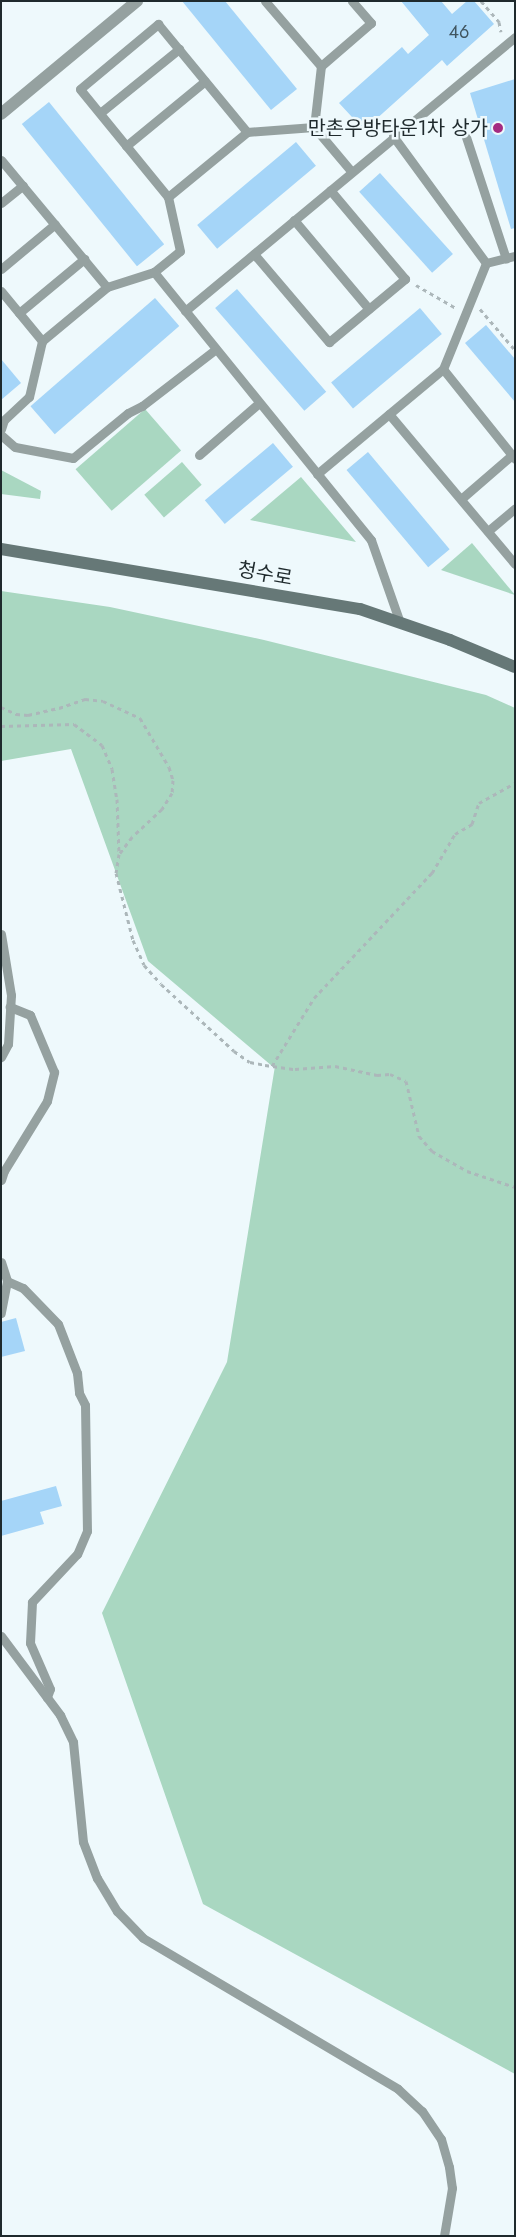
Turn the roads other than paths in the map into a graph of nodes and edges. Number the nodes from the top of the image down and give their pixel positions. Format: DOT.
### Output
graph roads {
  1 [pos="137,1"];
  2 [pos="265,1"];
  3 [pos="352,1"];
  4 [pos="515,37"];
  5 [pos="179,49"];
  6 [pos="321,66"];
  7 [pos="205,81"];
  8 [pos="100,113"];
  9 [pos="1,114"];
  10 [pos="314,127"];
  11 [pos="247,132"];
  12 [pos="393,136"];
  13 [pos="466,137"];
  14 [pos="126,146"];
  15 [pos="1,160"];
  16 [pos="352,171"];
  17 [pos="23,185"];
  18 [pos="330,190"];
  19 [pos="168,196"];
  20 [pos="1,203"];
  21 [pos="294,220"];
  22 [pos="55,224"];
  23 [pos="254,254"];
  24 [pos="510,258"];
  25 [pos="84,259"];
  26 [pos="486,263"];
  27 [pos="1,269"];
  28 [pos="154,272"];
  29 [pos="107,287"];
  30 [pos="1,291"];
  31 [pos="369,309"];
  32 [pos="185,311"];
  33 [pos="19,313"];
  34 [pos="42,341"];
  35 [pos="216,349"];
  36 [pos="443,369"];
  37 [pos="260,403"];
  38 [pos="389,414"];
  39 [pos="1,429"];
  40 [pos="1,435"];
  41 [pos="199,455"];
  42 [pos="513,457"];
  43 [pos="317,474"];
  44 [pos="461,499"];
  45 [pos="515,508"];
  46 [pos="488,531"];
  47 [pos="1,548"];
  48 [pos="515,564"];
  49 [pos="400,623"];
  50 [pos="515,667"];
  51 [pos="1,934"];
  52 [pos="10,1007"];
  53 [pos="1,1057"];
  54 [pos="1,1180"];
  55 [pos="1,1262"];
  56 [pos="7,1281"];
  57 [pos="1,1314"];
  58 [pos="1,1636"];
  59 [pos="47,1697"];
  60 [pos="444,2236"];
  1 -- 9 [label="street"];
  2 -- 6 [label="lane"];
  3 -- 6 [label="lane"];
  4 -- 12 [label="lane"];
  5 -- 7 [label="lane"];
  5 -- 8 [label="lane"];
  5 -- 8 [label="lane"];
  6 -- 10 [label="lane"];
  7 -- 11 [label="lane"];
  7 -- 14 [label="lane"];
  8 -- 14 [label="lane"];
  10 -- 11 [label="lane"];
  10 -- 16 [label="lane"];
  11 -- 19 [label="lane"];
  12 -- 16 [label="lane"];
  12 -- 26 [label="lane"];
  13 -- 24 [label="lane"];
  14 -- 19 [label="lane"];
  15 -- 17 [label="lane"];
  16 -- 18 [label="lane"];
  17 -- 20 [label="lane"];
  17 -- 22 [label="lane"];
  18 -- 21 [label="lane"];
  18 -- 31 [label="lane"];
  19 -- 28 [label="lane"];
  21 -- 23 [label="lane"];
  21 -- 31 [label="lane"];
  22 -- 25 [label="lane"];
  22 -- 27 [label="lane"];
  23 -- 31 [label="lane"];
  23 -- 32 [label="lane"];
  24 -- 26 [label="lane"];
  25 -- 29 [label="lane"];
  25 -- 33 [label="lane"];
  26 -- 36 [label="lane"];
  28 -- 29 [label="lane"];
  28 -- 32 [label="lane"];
  29 -- 34 [label="lane"];
  30 -- 33 [label="lane"];
  32 -- 35 [label="lane"];
  33 -- 34 [label="lane"];
  34 -- 39 [label="lane"];
  35 -- 37 [label="lane"];
  35 -- 40 [label="lane"];
  36 -- 38 [label="lane"];
  36 -- 42 [label="lane"];
  37 -- 41 [label="lane"];
  37 -- 43 [label="lane"];
  38 -- 43 [label="lane"];
  38 -- 44 [label="lane"];
  42 -- 44 [label="lane"];
  43 -- 49 [label="lane"];
  44 -- 46 [label="lane"];
  45 -- 46 [label="lane"];
  46 -- 48 [label="lane"];
  47 -- 49 [label="main road, 청수로"];
  49 -- 50 [label="main road, 청수로"];
  51 -- 52 [label="lane"];
  52 -- 53 [label="lane"];
  52 -- 54 [label="lane"];
  55 -- 56 [label="lane"];
  56 -- 57 [label="lane"];
  56 -- 59 [label="lane"];
  58 -- 59 [label="lane"];
  59 -- 60 [label="lane"];
}
